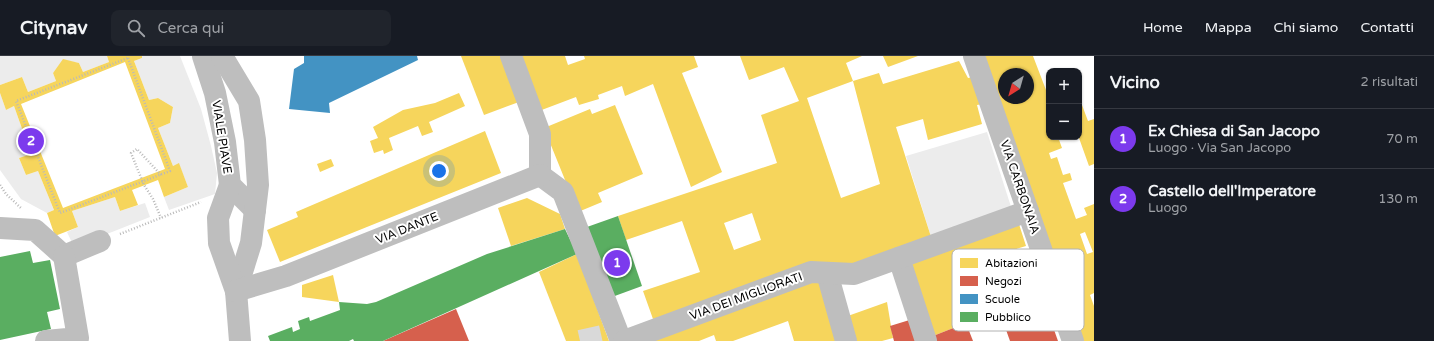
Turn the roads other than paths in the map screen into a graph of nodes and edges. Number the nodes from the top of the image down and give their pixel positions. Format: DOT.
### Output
graph roads {
  1 [pos="203,56"];
  2 [pos="222,56"];
  3 [pos="511,56"];
  4 [pos="974,56"];
  5 [pos="540,175"];
  6 [pos="230,185"];
  7 [pos="255,210"];
  8 [pos="1028,212"];
  9 [pos="0,228"];
  10 [pos="100,241"];
  11 [pos="1041,249"];
  12 [pos="64,256"];
  13 [pos="899,258"];
  14 [pos="827,273"];
  15 [pos="236,291"];
  16 [pos="844,331"];
  17 [pos="1070,331"];
  18 [pos="618,339"];
  19 [pos="46,341"];
  20 [pos="240,341"];
  21 [pos="926,341"];
  22 [pos="1073,341"];
  1 -- 6 [label="street, VIALE PIAVE"];
  2 -- 7 [label="street"];
  3 -- 5 [label="street"];
  4 -- 8 [label="street, VIA CARBONAIA"];
  5 -- 15 [label="street, VIA DANTE"];
  5 -- 18 [label="street"];
  6 -- 7 [label="street, VIALE PIAVE"];
  6 -- 15 [label="street"];
  7 -- 15 [label="street"];
  8 -- 11 [label="street, VIA CARBONAIA"];
  8 -- 13 [label="street, VIA DEI MIGLIORATI"];
  9 -- 12 [label="street"];
  10 -- 12 [label="street"];
  12 -- 19 [label="street"];
  13 -- 14 [label="street, VIA DEI MIGLIORATI"];
  13 -- 21 [label="street"];
  14 -- 16 [label="street"];
  14 -- 18 [label="street, VIA DEI MIGLIORATI"];
  15 -- 20 [label="street"];
  17 -- 22 [label="street, VIA CARBONAIA"];
}
